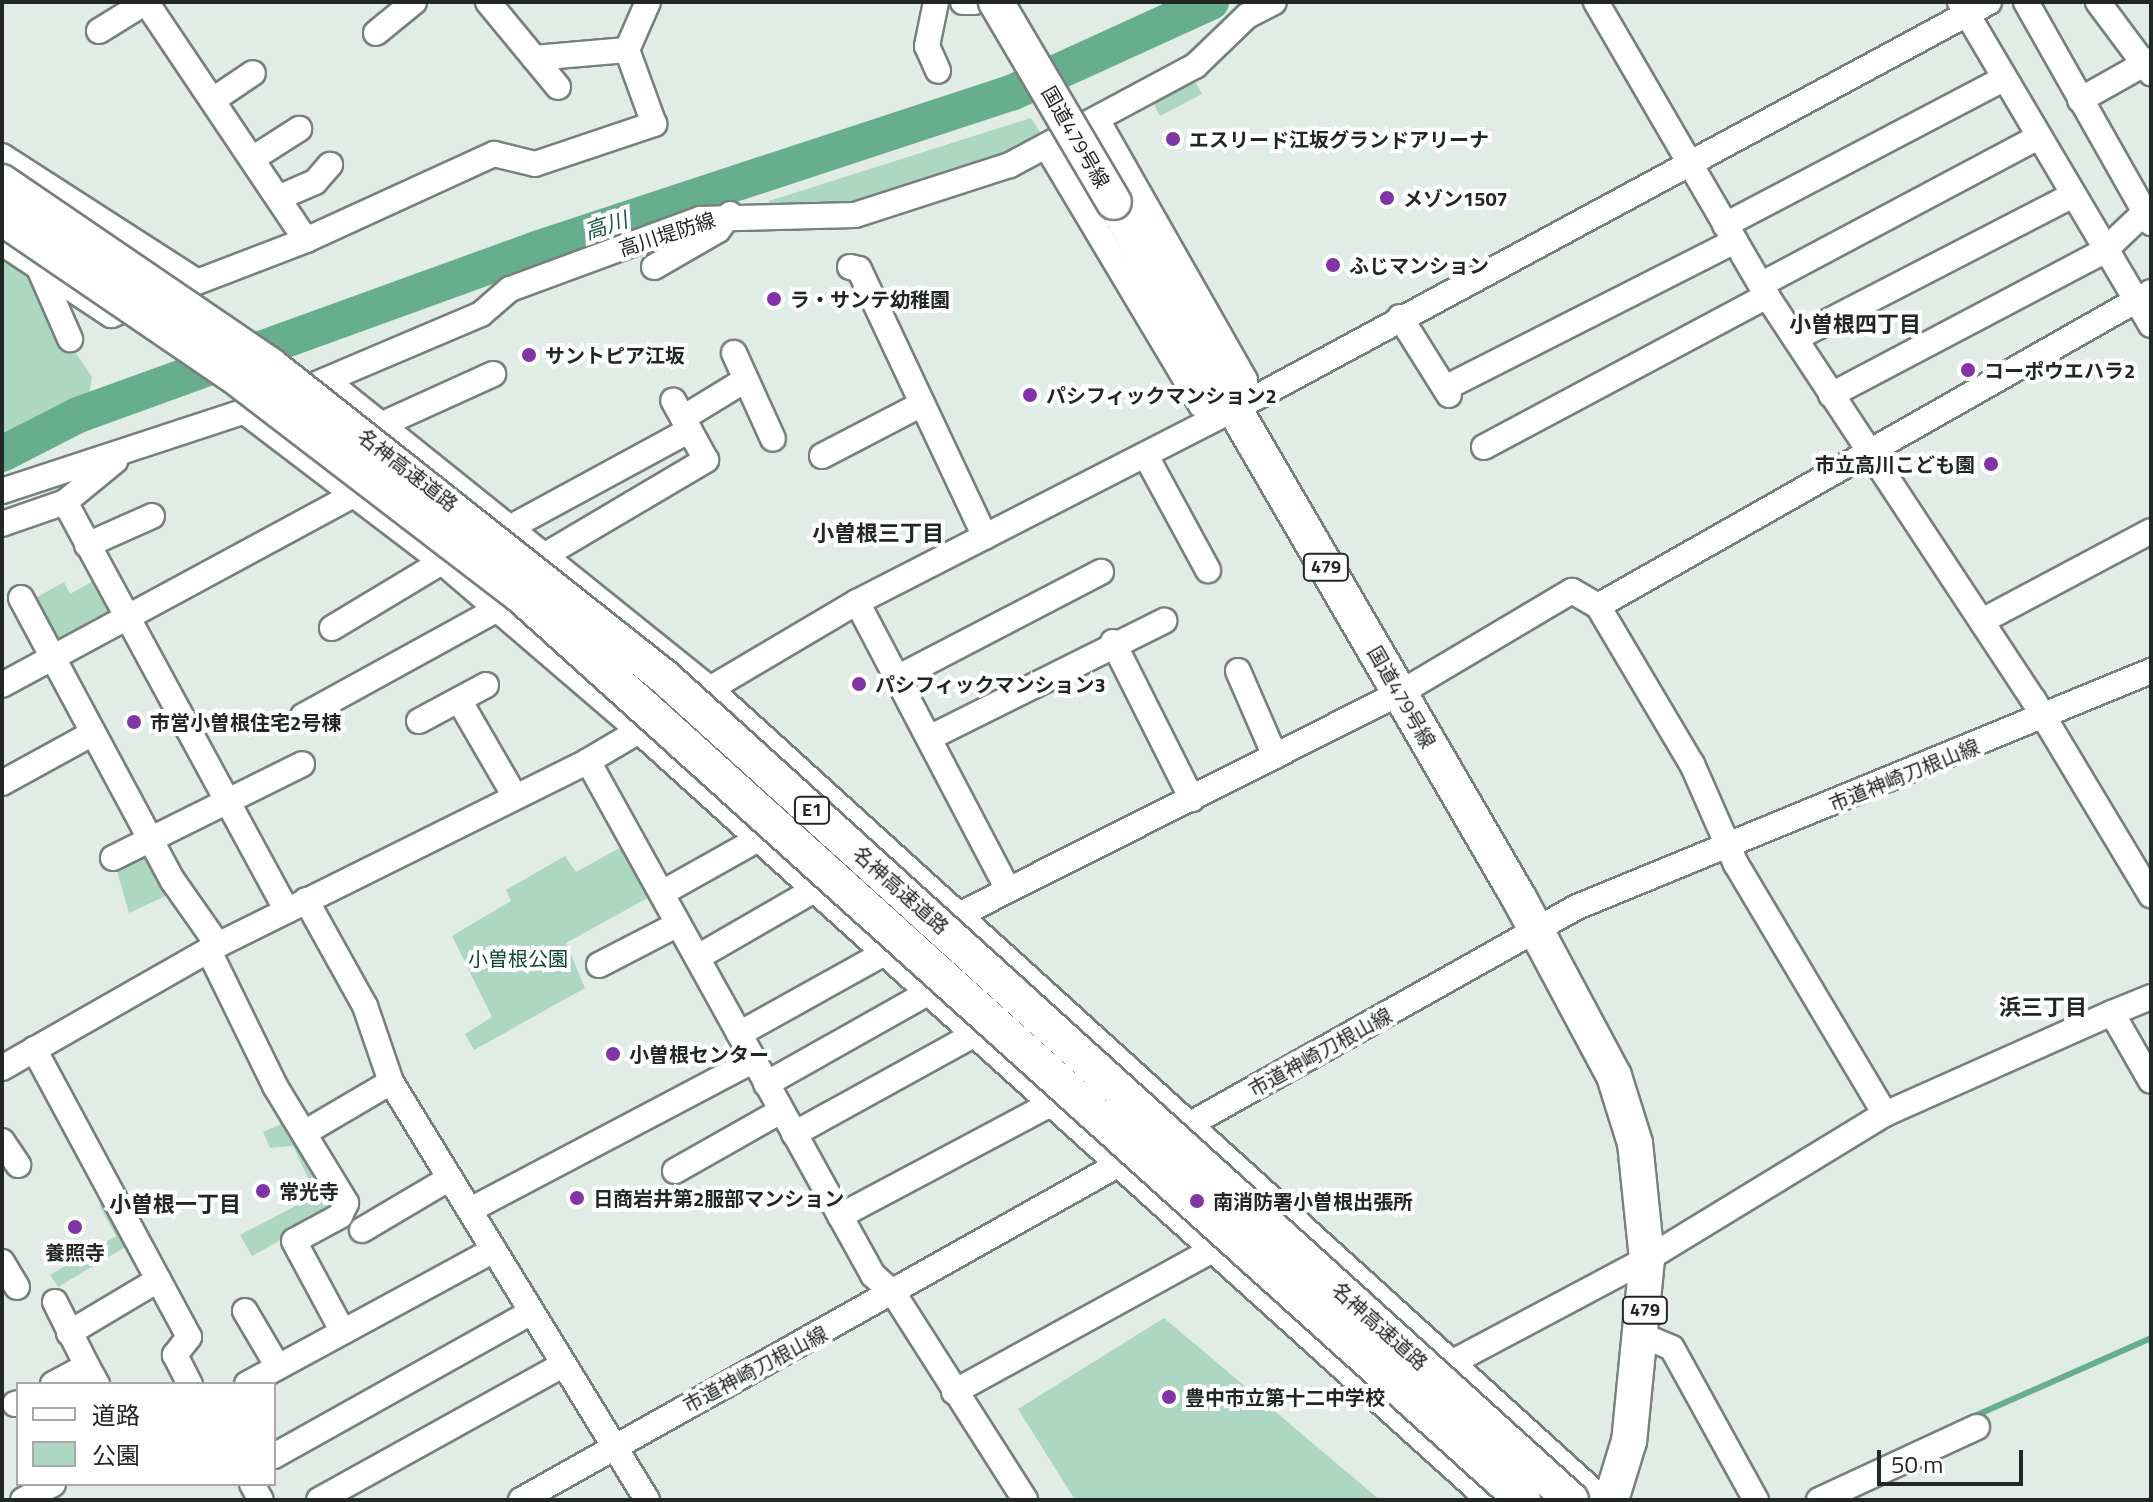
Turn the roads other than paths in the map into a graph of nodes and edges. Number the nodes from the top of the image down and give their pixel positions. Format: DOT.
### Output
graph roads {
  1 [pos="146,2"];
  2 [pos="414,2"];
  3 [pos="488,2"];
  4 [pos="648,2"];
  5 [pos="936,2"];
  6 [pos="963,2"];
  7 [pos="974,2"];
  8 [pos="996,2"];
  9 [pos="1274,2"];
  10 [pos="1989,2"];
  11 [pos="2026,2"];
  12 [pos="2098,2"];
  13 [pos="1607,5"];
  14 [pos="1963,8"];
  15 [pos="99,31"];
  16 [pos="376,33"];
  17 [pos="627,50"];
  18 [pos="534,58"];
  19 [pos="2149,65"];
  20 [pos="938,71"];
  21 [pos="253,73"];
  22 [pos="2003,79"];
  23 [pos="558,87"];
  24 [pos="213,100"];
  25 [pos="2080,100"];
  26 [pos="1099,123"];
  27 [pos="299,129"];
  28 [pos="2037,138"];
  29 [pos="1047,147"];
  30 [pos="2,156"];
  31 [pos="252,159"];
  32 [pos="1689,162"];
  33 [pos="330,165"];
  34 [pos="2,182"];
  35 [pos="2071,196"];
  36 [pos="278,198"];
  37 [pos="730,214"];
  38 [pos="2148,217"];
  39 [pos="2,218"];
  40 [pos="1730,233"];
  41 [pos="306,240"];
  42 [pos="2,243"];
  43 [pos="2104,251"];
  44 [pos="38,266"];
  45 [pos="654,267"];
  46 [pos="850,267"];
  47 [pos="196,281"];
  48 [pos="1764,290"];
  49 [pos="2144,297"];
  50 [pos="1400,317"];
  51 [pos="2151,325"];
  52 [pos="1796,338"];
  53 [pos="70,339"];
  54 [pos="734,353"];
  55 [pos="493,374"];
  56 [pos="327,381"];
  57 [pos="742,382"];
  58 [pos="1831,395"];
  59 [pos="922,404"];
  60 [pos="1233,410"];
  61 [pos="245,412"];
  62 [pos="682,416"];
  63 [pos="383,424"];
  64 [pos="773,439"];
  65 [pos="148,441"];
  66 [pos="1484,447"];
  67 [pos="1872,449"];
  68 [pos="822,456"];
  69 [pos="1146,456"];
  70 [pos="2,491"];
  71 [pos="354,495"];
  72 [pos="65,502"];
  73 [pos="152,516"];
  74 [pos="2,524"];
  75 [pos="513,526"];
  76 [pos="2151,531"];
  77 [pos="985,537"];
  78 [pos="87,545"];
  79 [pos="547,554"];
  80 [pos="442,562"];
  81 [pos="1208,570"];
  82 [pos="1101,572"];
  83 [pos="21,598"];
  84 [pos="857,602"];
  85 [pos="1598,606"];
  86 [pos="498,609"];
  87 [pos="126,617"];
  88 [pos="1164,621"];
  89 [pos="1982,621"];
  90 [pos="332,628"];
  91 [pos="1113,642"];
  92 [pos="53,657"];
  93 [pos="1238,671"];
  94 [pos="2151,671"];
  95 [pos="897,678"];
  96 [pos="2,685"];
  97 [pos="486,685"];
  98 [pos="708,687"];
  99 [pos="1400,693"];
  100 [pos="459,700"];
  101 [pos="303,716"];
  102 [pos="2045,718"];
  103 [pos="419,721"];
  104 [pos="640,732"];
  105 [pos="93,733"];
  106 [pos="929,738"];
  107 [pos="1275,756"];
  108 [pos="588,761"];
  109 [pos="302,764"];
  110 [pos="2,783"];
  111 [pos="514,795"];
  112 [pos="224,797"];
  113 [pos="1192,799"];
  114 [pos="150,838"];
  115 [pos="760,838"];
  116 [pos="1724,842"];
  117 [pos="113,858"];
  118 [pos="816,889"];
  119 [pos="1008,890"];
  120 [pos="662,893"];
  121 [pos="2151,895"];
  122 [pos="296,905"];
  123 [pos="958,916"];
  124 [pos="678,924"];
  125 [pos="1538,931"];
  126 [pos="214,948"];
  127 [pos="887,951"];
  128 [pos="698,957"];
  129 [pos="599,965"];
  130 [pos="933,990"];
  131 [pos="2151,997"];
  132 [pos="2112,1013"];
  133 [pos="977,1033"];
  134 [pos="739,1034"];
  135 [pos="34,1049"];
  136 [pos="5,1058"];
  137 [pos="753,1061"];
  138 [pos="2151,1081"];
  139 [pos="391,1082"];
  140 [pos="766,1084"];
  141 [pos="1054,1102"];
  142 [pos="781,1111"];
  143 [pos="1885,1114"];
  144 [pos="1192,1123"];
  145 [pos="304,1133"];
  146 [pos="794,1134"];
  147 [pos="2,1141"];
  148 [pos="1118,1163"];
  149 [pos="18,1165"];
  150 [pos="675,1171"];
  151 [pos="450,1178"];
  152 [pos="470,1210"];
  153 [pos="840,1216"];
  154 [pos="362,1230"];
  155 [pos="1214,1249"];
  156 [pos="494,1250"];
  157 [pos="1647,1259"];
  158 [pos="2,1262"];
  159 [pos="158,1280"];
  160 [pos="17,1287"];
  161 [pos="894,1294"];
  162 [pos="55,1302"];
  163 [pos="245,1311"];
  164 [pos="532,1312"];
  165 [pos="343,1332"];
  166 [pos="69,1333"];
  167 [pos="1644,1336"];
  168 [pos="1453,1362"];
  169 [pos="564,1364"];
  170 [pos="278,1367"];
  171 [pos="92,1375"];
  172 [pos="62,1382"];
  173 [pos="189,1382"];
  174 [pos="251,1382"];
  175 [pos="954,1392"];
  176 [pos="1977,1427"];
  177 [pos="1629,1441"];
  178 [pos="613,1445"];
  179 [pos="276,1455"];
  180 [pos="49,1486"];
  181 [pos="23,1500"];
  182 [pos="319,1500"];
  183 [pos="521,1500"];
  184 [pos="647,1500"];
  185 [pos="1025,1500"];
  186 [pos="1489,1500"];
  187 [pos="1523,1500"];
  188 [pos="1571,1500"];
  189 [pos="1603,1500"];
  190 [pos="1611,1500"];
  191 [pos="1636,1500"];
  192 [pos="1756,1500"];
  193 [pos="1819,1500"];
  1 -- 15 [label="street"];
  1 -- 24 [label="street"];
  2 -- 16 [label="street"];
  3 -- 18 [label="street"];
  4 -- 17 [label="street"];
  5 -- 20 [label="street"];
  6 -- 7 [label="street"];
  8 -- 60 [label="highway, 国道479号線 / 479, bridge"];
  9 -- 26 [label="street, 高川堤防線"];
  10 -- 14 [label="street"];
  11 -- 25 [label="street"];
  12 -- 19 [label="street"];
  13 -- 32 [label="street"];
  14 -- 22 [label="street"];
  14 -- 32 [label="street"];
  17 -- 18 [label="street"];
  17 -- 41 [label="street"];
  18 -- 23 [label="street"];
  19 -- 25 [label="street"];
  21 -- 24 [label="street"];
  22 -- 28 [label="street"];
  22 -- 40 [label="street"];
  24 -- 31 [label="street"];
  25 -- 38 [label="street"];
  26 -- 29 [label="street, 高川堤防線"];
  26 -- 60 [label="street"];
  27 -- 31 [label="street"];
  28 -- 35 [label="street"];
  28 -- 48 [label="street"];
  29 -- 37 [label="street, 高川堤防線"];
  29 -- 60 [label="street"];
  30 -- 47 [label="street"];
  31 -- 36 [label="street"];
  32 -- 40 [label="street"];
  32 -- 50 [label="street"];
  33 -- 36 [label="street"];
  34 -- 188 [label="highway, 名神高速道路 / E1, bridge"];
  35 -- 43 [label="street"];
  35 -- 52 [label="street"];
  36 -- 41 [label="street"];
  37 -- 45 [label="street"];
  37 -- 56 [label="street, 高川堤防線"];
  38 -- 43 [label="street"];
  39 -- 187 [label="highway, 名神高速道路 / E1, bridge"];
  40 -- 48 [label="street"];
  40 -- 50 [label="street"];
  41 -- 47 [label="street"];
  42 -- 44 [label="street"];
  43 -- 49 [label="street"];
  43 -- 58 [label="street"];
  44 -- 47 [label="street"];
  44 -- 53 [label="street"];
  46 -- 59 [label="street"];
  48 -- 52 [label="street"];
  48 -- 66 [label="street"];
  49 -- 51 [label="street"];
  49 -- 67 [label="street"];
  50 -- 60 [label="street"];
  52 -- 58 [label="street"];
  54 -- 57 [label="street"];
  55 -- 63 [label="street"];
  56 -- 61 [label="street, 高川堤防線"];
  56 -- 63 [label="street"];
  57 -- 62 [label="street"];
  57 -- 64 [label="street"];
  58 -- 67 [label="street"];
  59 -- 68 [label="street"];
  59 -- 77 [label="street"];
  60 -- 69 [label="street"];
  60 -- 99 [label="highway, 国道479号線 / 479"];
  61 -- 65 [label="street, 高川堤防線"];
  61 -- 71 [label="street"];
  62 -- 75 [label="street"];
  62 -- 79 [label="street"];
  63 -- 75 [label="street"];
  65 -- 70 [label="street, 高川堤防線"];
  65 -- 72 [label="street"];
  67 -- 85 [label="street"];
  67 -- 89 [label="street"];
  69 -- 77 [label="street"];
  69 -- 81 [label="street"];
  71 -- 80 [label="street"];
  71 -- 87 [label="street"];
  72 -- 74 [label="street"];
  72 -- 78 [label="street"];
  73 -- 78 [label="street"];
  75 -- 79 [label="street"];
  76 -- 89 [label="street"];
  77 -- 84 [label="street"];
  78 -- 87 [label="street"];
  79 -- 98 [label="street"];
  80 -- 86 [label="street"];
  80 -- 90 [label="street"];
  82 -- 95 [label="street"];
  83 -- 92 [label="street"];
  84 -- 95 [label="street"];
  84 -- 98 [label="street"];
  85 -- 99 [label="street"];
  85 -- 116 [label="street"];
  86 -- 101 [label="street"];
  86 -- 104 [label="street"];
  87 -- 92 [label="street"];
  87 -- 112 [label="street"];
  88 -- 91 [label="street"];
  89 -- 102 [label="street"];
  91 -- 106 [label="street"];
  91 -- 113 [label="street"];
  92 -- 96 [label="street"];
  92 -- 105 [label="street"];
  93 -- 107 [label="street"];
  94 -- 102 [label="street, 市道神崎刀根山線"];
  95 -- 106 [label="street"];
  97 -- 100 [label="street"];
  98 -- 104 [label="street"];
  98 -- 123 [label="street"];
  99 -- 107 [label="street"];
  99 -- 125 [label="highway, 国道479号線 / 479"];
  100 -- 103 [label="street"];
  100 -- 111 [label="street"];
  102 -- 116 [label="street, 市道神崎刀根山線"];
  102 -- 121 [label="street"];
  104 -- 108 [label="street"];
  104 -- 115 [label="street"];
  105 -- 110 [label="street"];
  105 -- 114 [label="street"];
  106 -- 119 [label="street"];
  107 -- 113 [label="street"];
  108 -- 111 [label="street"];
  108 -- 120 [label="street"];
  109 -- 112 [label="street"];
  111 -- 122 [label="street"];
  112 -- 114 [label="street"];
  112 -- 122 [label="street"];
  113 -- 119 [label="street"];
  114 -- 117 [label="street"];
  114 -- 126 [label="street"];
  115 -- 118 [label="street"];
  115 -- 120 [label="street"];
  116 -- 125 [label="street, 市道神崎刀根山線"];
  116 -- 143 [label="street"];
  118 -- 127 [label="street"];
  118 -- 128 [label="street"];
  119 -- 123 [label="street"];
  120 -- 124 [label="street"];
  122 -- 126 [label="street"];
  122 -- 139 [label="street"];
  123 -- 127 [label="street"];
  123 -- 144 [label="street"];
  124 -- 128 [label="street"];
  124 -- 129 [label="street"];
  125 -- 144 [label="street, 市道神崎刀根山線"];
  125 -- 157 [label="highway, 国道479号線 / 479"];
  126 -- 135 [label="street"];
  126 -- 145 [label="street"];
  127 -- 130 [label="street"];
  127 -- 134 [label="street"];
  128 -- 134 [label="street"];
  130 -- 133 [label="street"];
  130 -- 140 [label="street"];
  131 -- 132 [label="street"];
  132 -- 138 [label="street"];
  132 -- 143 [label="street"];
  133 -- 141 [label="street"];
  133 -- 146 [label="street"];
  134 -- 137 [label="street"];
  135 -- 136 [label="street"];
  135 -- 159 [label="street"];
  137 -- 140 [label="street"];
  137 -- 152 [label="street"];
  139 -- 145 [label="street"];
  139 -- 151 [label="street"];
  140 -- 142 [label="street"];
  141 -- 148 [label="street"];
  141 -- 153 [label="street"];
  142 -- 146 [label="street"];
  142 -- 150 [label="street"];
  143 -- 157 [label="street"];
  144 -- 148 [label="street, 市道神崎刀根山線"];
  144 -- 168 [label="street"];
  145 -- 165 [label="street"];
  146 -- 153 [label="street"];
  147 -- 149 [label="street"];
  148 -- 155 [label="street"];
  148 -- 161 [label="street, 市道神崎刀根山線"];
  151 -- 152 [label="street"];
  151 -- 154 [label="street"];
  152 -- 156 [label="street"];
  153 -- 161 [label="street"];
  155 -- 175 [label="street"];
  155 -- 186 [label="street"];
  156 -- 164 [label="street"];
  156 -- 165 [label="street"];
  157 -- 167 [label="highway, 国道479号線 / 479"];
  157 -- 168 [label="street"];
  158 -- 160 [label="street"];
  159 -- 166 [label="street"];
  159 -- 173 [label="street"];
  161 -- 175 [label="street"];
  161 -- 178 [label="street, 市道神崎刀根山線"];
  162 -- 166 [label="street"];
  163 -- 170 [label="street"];
  164 -- 169 [label="street"];
  164 -- 179 [label="street"];
  165 -- 170 [label="street"];
  166 -- 171 [label="street"];
  167 -- 177 [label="highway, 国道479号線 / 479"];
  167 -- 192 [label="street"];
  168 -- 189 [label="street"];
  169 -- 178 [label="street"];
  169 -- 182 [label="street"];
  170 -- 174 [label="street"];
  171 -- 172 [label="street"];
  175 -- 185 [label="street"];
  176 -- 193 [label="street"];
  177 -- 190 [label="highway, 国道479号線 / 479"];
  177 -- 191 [label="highway, 国道479号線 / 479"];
  178 -- 183 [label="street, 市道神崎刀根山線"];
  178 -- 184 [label="street"];
  180 -- 181 [label="street"];
}
